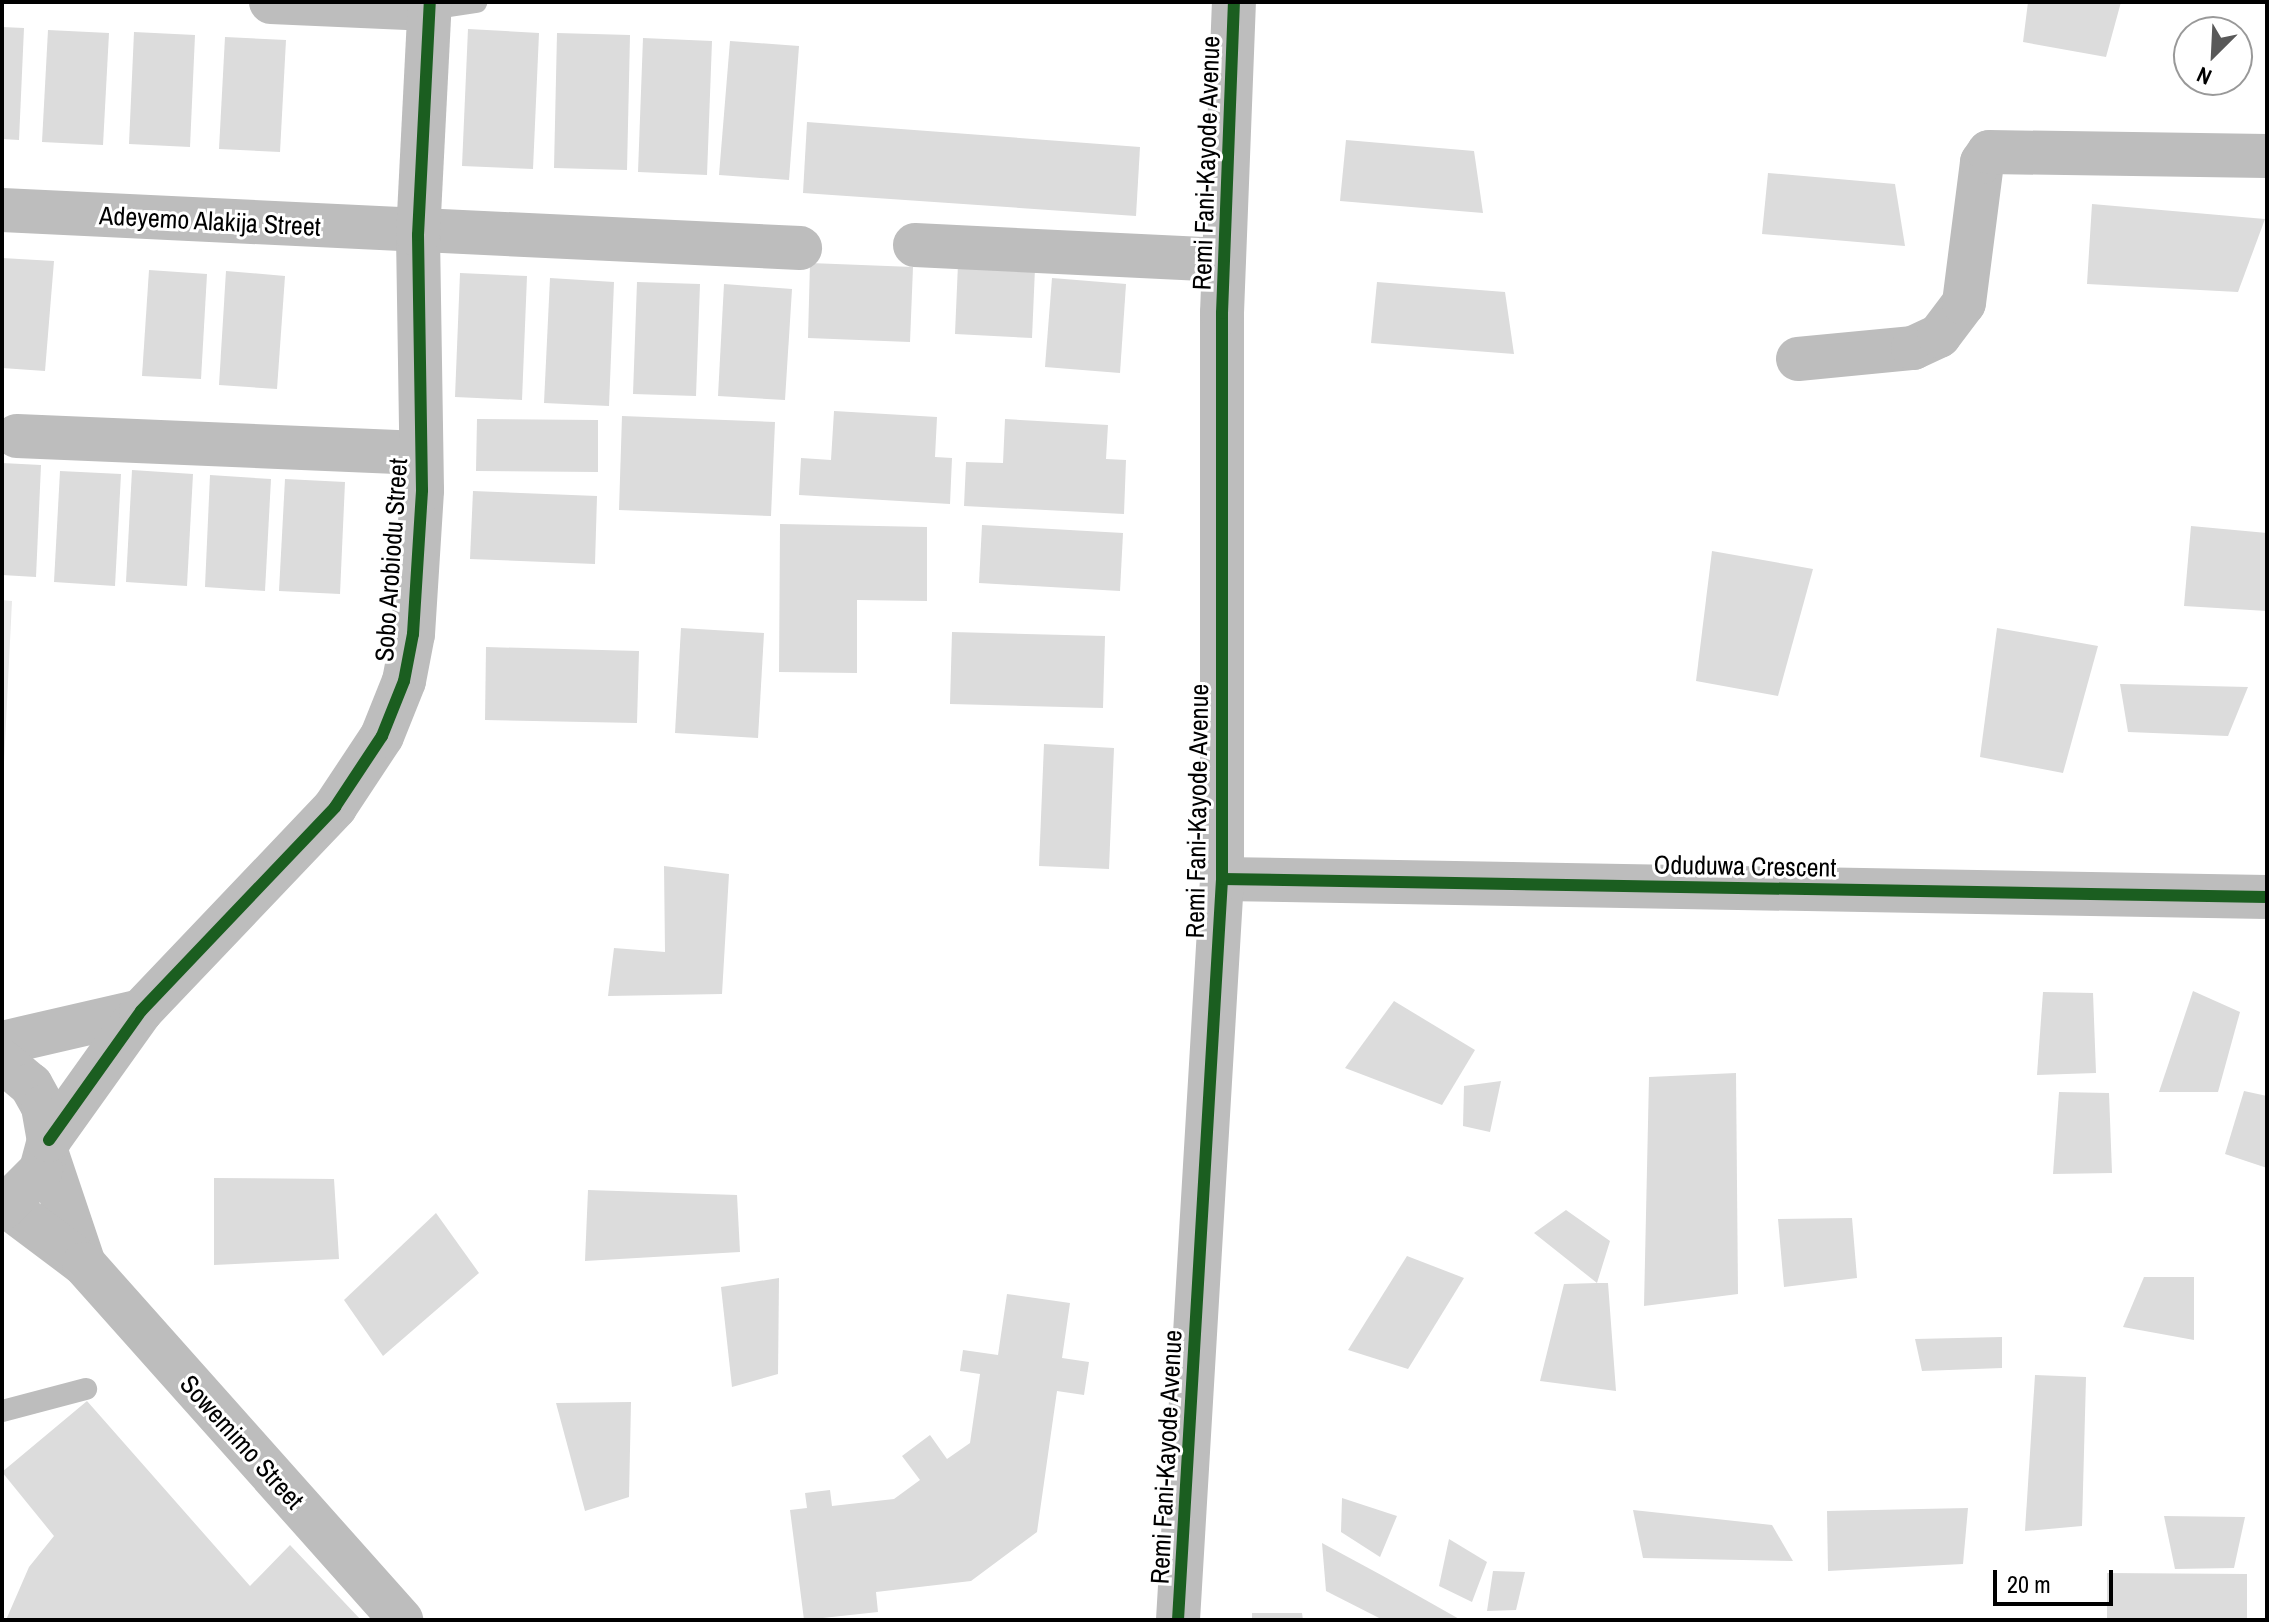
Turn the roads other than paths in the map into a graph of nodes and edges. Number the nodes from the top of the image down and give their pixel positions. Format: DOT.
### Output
graph roads {
  1 [pos="271,2"];
  2 [pos="476,2"];
  3 [pos="1234,2"];
  4 [pos="430,5"];
  5 [pos="2267,156"];
  6 [pos="2,210"];
  7 [pos="418,235"];
  8 [pos="915,245"];
  9 [pos="800,248"];
  10 [pos="1224,260"];
  11 [pos="1798,359"];
  12 [pos="17,436"];
  13 [pos="421,453"];
  14 [pos="1222,879"];
  15 [pos="2267,897"];
  16 [pos="141,1011"];
  17 [pos="2,1043"];
  18 [pos="2,1061"];
  19 [pos="48,1147"];
  20 [pos="5,1208"];
  21 [pos="84,1264"];
  22 [pos="86,1389"];
  23 [pos="2,1411"];
  24 [pos="401,1620"];
  25 [pos="1178,1620"];
  1 -- 4 [label="street"];
  2 -- 4 [label="lane"];
  3 -- 10 [label="street, Remi Fani-Kayode Avenue"];
  4 -- 7 [label="street, Sobo Arobiodu Street"];
  5 -- 11 [label="street"];
  6 -- 7 [label="street, Adeyemo Alakija Street"];
  7 -- 9 [label="street, Adeyemo Alakija Street"];
  7 -- 13 [label="street, Sobo Arobiodu Street"];
  8 -- 10 [label="street"];
  10 -- 14 [label="street, Remi Fani-Kayode Avenue"];
  12 -- 13 [label="street"];
  13 -- 16 [label="street, Sobo Arobiodu Street"];
  14 -- 15 [label="street, Oduduwa Crescent"];
  14 -- 25 [label="street, Remi Fani-Kayode Avenue"];
  16 -- 17 [label="street"];
  16 -- 19 [label="street, Sobo Arobiodu Street"];
  18 -- 19 [label="street, Sowemimo Street"];
  19 -- 20 [label="street, Sobo Arobiodu Street"];
  19 -- 21 [label="street, Sowemimo Street"];
  20 -- 21 [label="street, Sowemimo Street"];
  21 -- 24 [label="street, Sowemimo Street"];
  22 -- 23 [label="lane"];
}
